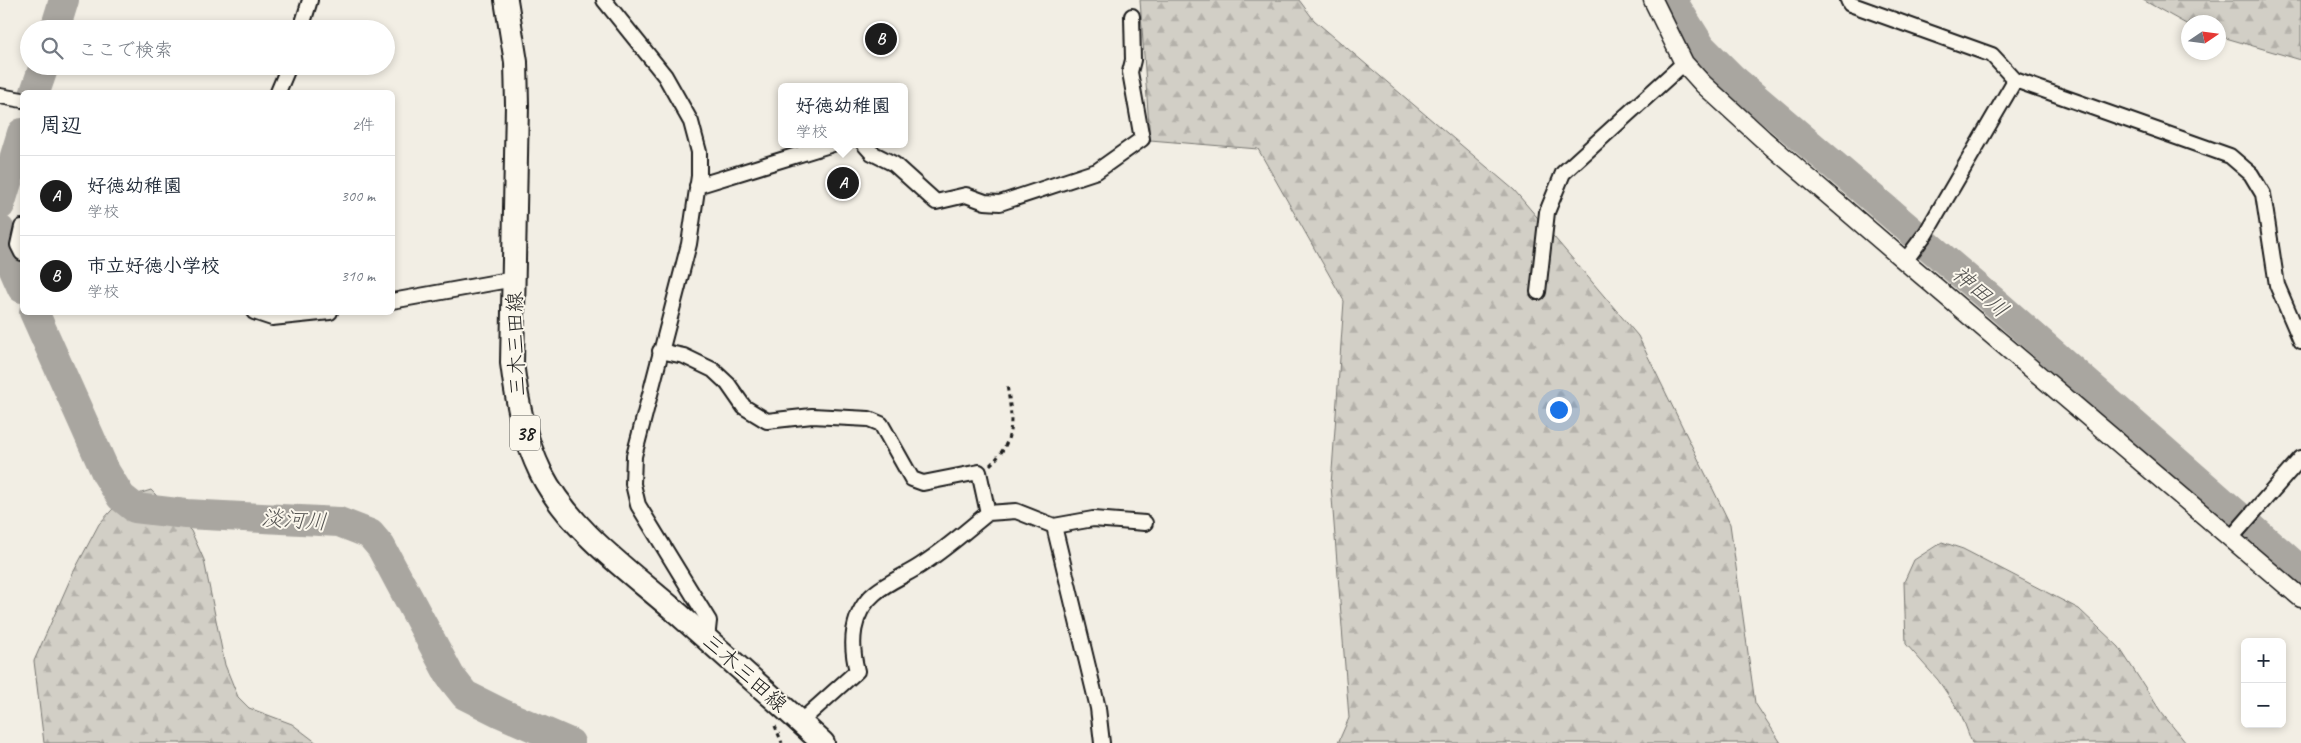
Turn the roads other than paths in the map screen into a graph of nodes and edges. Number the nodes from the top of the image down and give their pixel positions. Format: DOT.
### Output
graph roads {
  1 [pos="310,0"];
  2 [pos="506,0"];
  3 [pos="604,0"];
  4 [pos="1653,0"];
  5 [pos="1848,0"];
  6 [pos="1132,16"];
  7 [pos="304,20"];
  8 [pos="1684,63"];
  9 [pos="285,75"];
  10 [pos="2015,80"];
  11 [pos="279,90"];
  12 [pos="2,96"];
  13 [pos="20,100"];
  14 [pos="820,148"];
  15 [pos="868,148"];
  16 [pos="697,186"];
  17 [pos="20,236"];
  18 [pos="20,248"];
  19 [pos="1910,255"];
  20 [pos="514,279"];
  21 [pos="1538,292"];
  22 [pos="395,300"];
  23 [pos="263,315"];
  24 [pos="316,315"];
  25 [pos="2300,335"];
  26 [pos="660,351"];
  27 [pos="2301,458"];
  28 [pos="988,513"];
  29 [pos="1145,523"];
  30 [pos="1054,526"];
  31 [pos="2236,534"];
  32 [pos="2301,598"];
  33 [pos="707,639"];
  34 [pos="800,722"];
  35 [pos="822,743"];
  36 [pos="1102,743"];
  1 -- 7 [label="street"];
  2 -- 20 [label="main road, 三木三田線 / 38"];
  3 -- 16 [label="street"];
  4 -- 8 [label="street"];
  5 -- 10 [label="street"];
  6 -- 15 [label="street"];
  8 -- 19 [label="street"];
  8 -- 21 [label="street"];
  9 -- 11 [label="street"];
  10 -- 19 [label="street"];
  10 -- 25 [label="street"];
  12 -- 13 [label="street"];
  14 -- 16 [label="street"];
  16 -- 26 [label="street"];
  17 -- 18 [label="street"];
  19 -- 31 [label="street"];
  20 -- 22 [label="street"];
  20 -- 33 [label="main road, 三木三田線 / 38"];
  23 -- 24 [label="street"];
  26 -- 28 [label="street"];
  26 -- 33 [label="street"];
  27 -- 31 [label="street"];
  28 -- 30 [label="street"];
  28 -- 34 [label="street"];
  29 -- 30 [label="street"];
  30 -- 36 [label="street"];
  31 -- 32 [label="street"];
  33 -- 34 [label="main road, 三木三田線 / 38"];
  34 -- 35 [label="main road, 三木三田線 / 38"];
}
